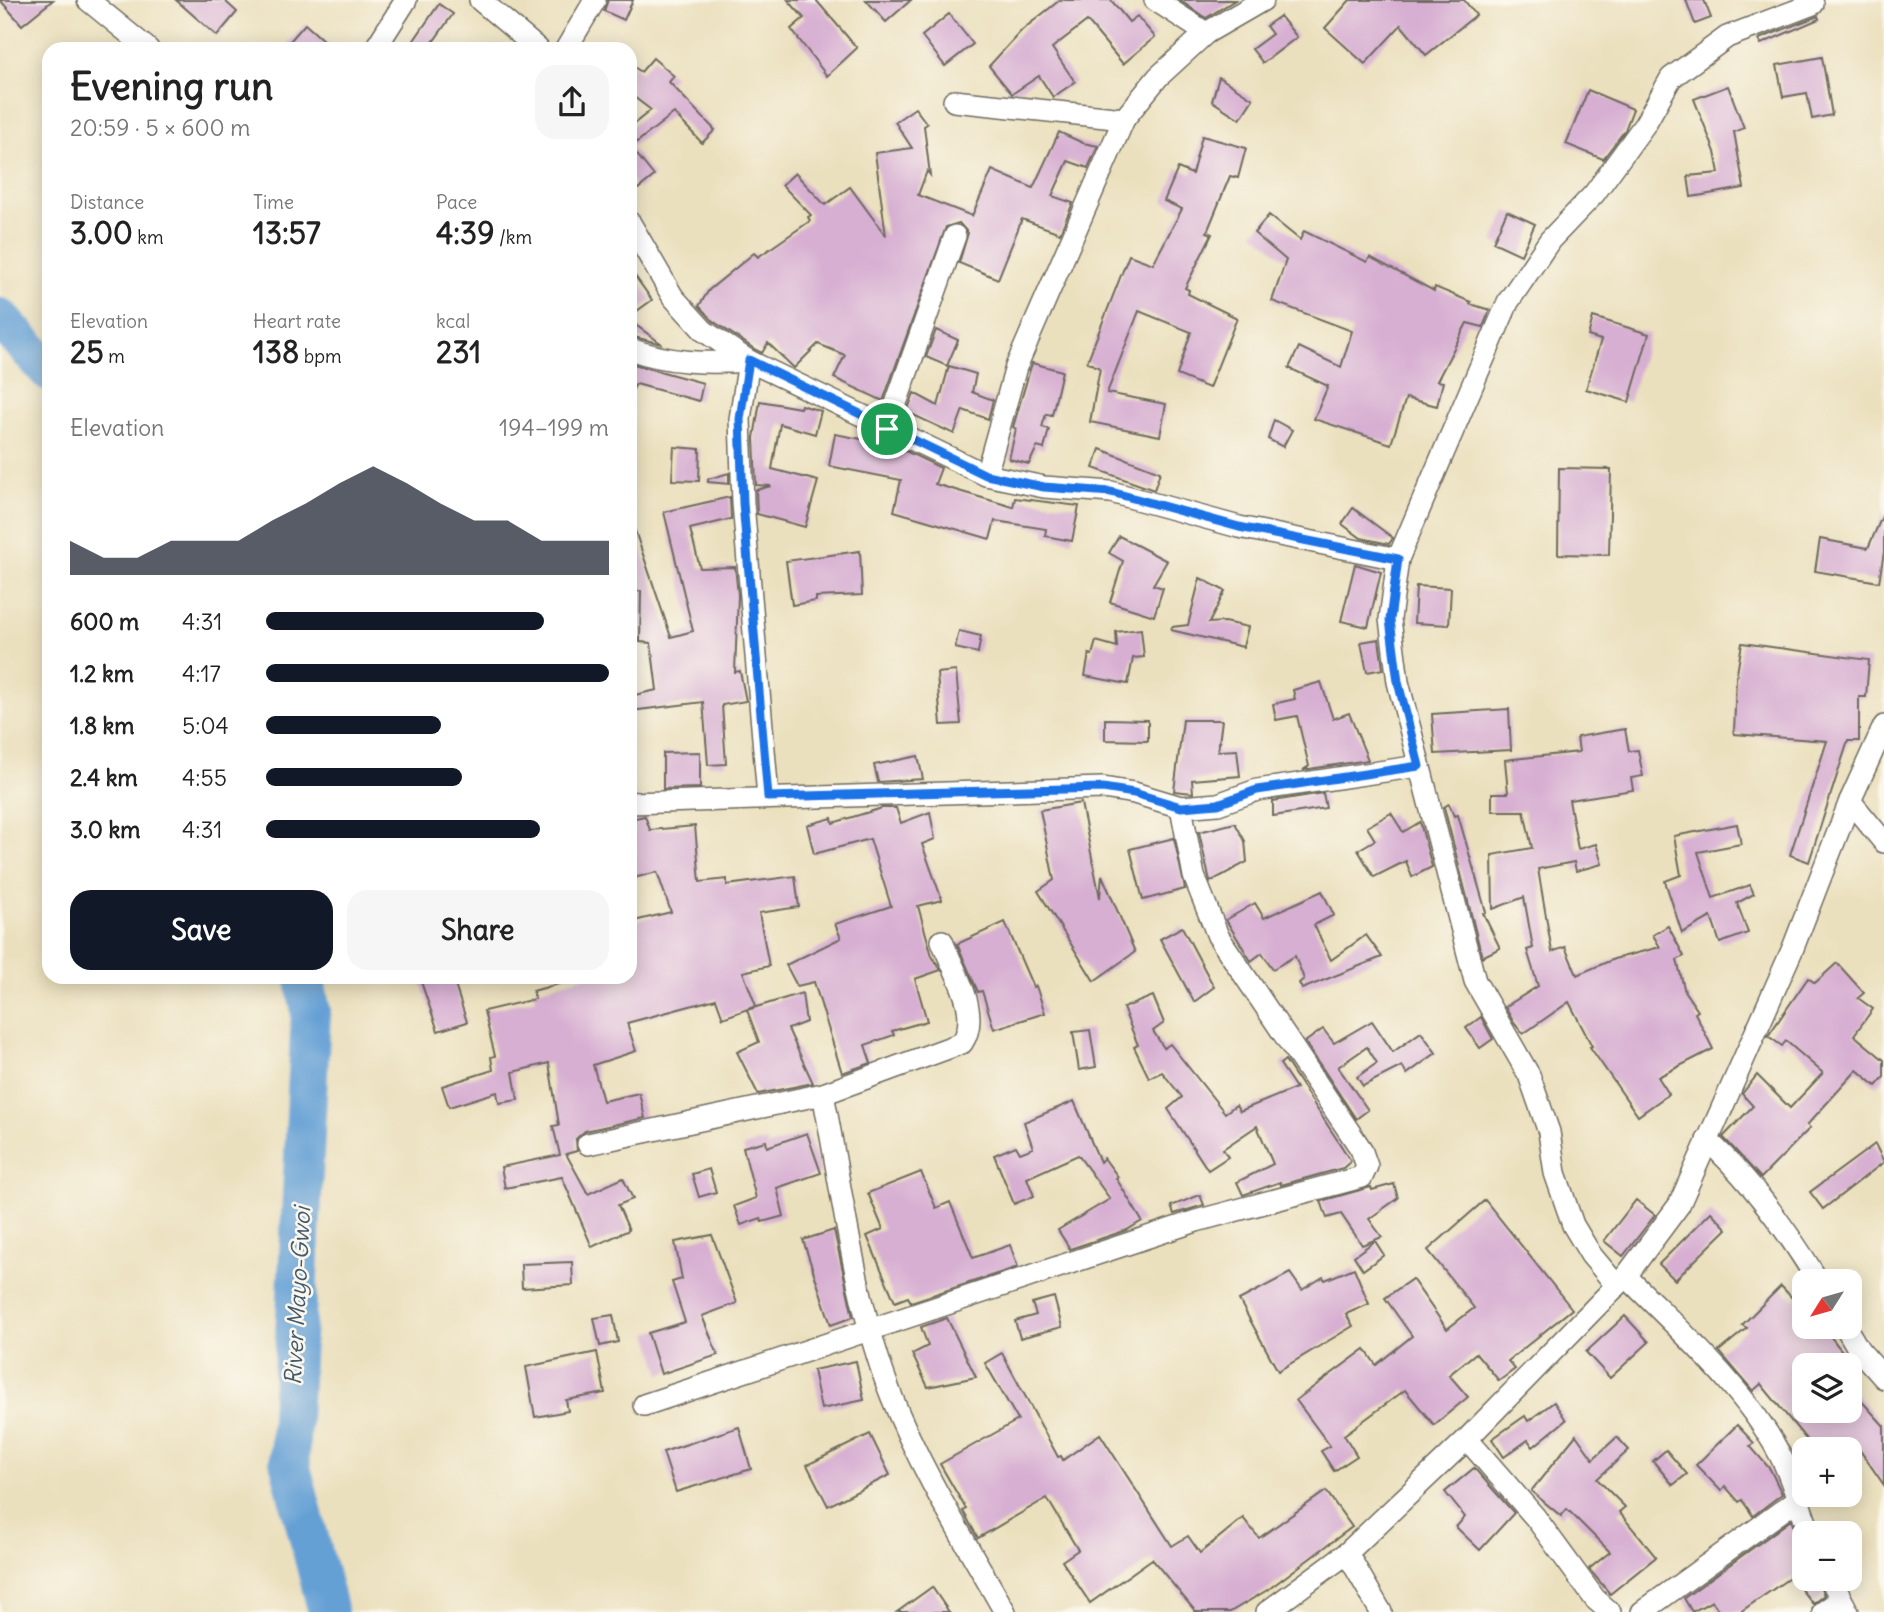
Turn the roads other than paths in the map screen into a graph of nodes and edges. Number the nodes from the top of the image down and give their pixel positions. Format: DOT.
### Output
graph roads {
  1 [pos="88,0"];
  2 [pos="407,0"];
  3 [pos="480,0"];
  4 [pos="595,0"];
  5 [pos="1155,0"];
  6 [pos="1263,0"];
  7 [pos="1813,4"];
  8 [pos="1206,33"];
  9 [pos="139,42"];
  10 [pos="380,42"];
  11 [pos="530,42"];
  12 [pos="570,42"];
  13 [pos="954,101"];
  14 [pos="1124,119"];
  15 [pos="637,235"];
  16 [pos="955,236"];
  17 [pos="637,351"];
  18 [pos="749,360"];
  19 [pos="887,429"];
  20 [pos="986,475"];
  21 [pos="1398,559"];
  22 [pos="1884,726"];
  23 [pos="1419,766"];
  24 [pos="768,797"];
  25 [pos="1850,801"];
  26 [pos="637,803"];
  27 [pos="1181,807"];
  28 [pos="1884,842"];
  29 [pos="942,941"];
  30 [pos="823,1094"];
  31 [pos="1707,1140"];
  32 [pos="589,1144"];
  33 [pos="1811,1269"];
  34 [pos="1622,1281"];
  35 [pos="869,1329"];
  36 [pos="1853,1339"];
  37 [pos="1884,1378"];
  38 [pos="644,1405"];
  39 [pos="1466,1439"];
  40 [pos="1792,1486"];
  41 [pos="1792,1504"];
  42 [pos="1347,1553"];
  43 [pos="1005,1612"];
  44 [pos="1267,1612"];
  45 [pos="1381,1612"];
  46 [pos="1610,1612"];
  47 [pos="1642,1612"];
  1 -- 9 [label="street"];
  2 -- 10 [label="street"];
  3 -- 11 [label="street"];
  4 -- 12 [label="street"];
  5 -- 8 [label="street"];
  6 -- 8 [label="street"];
  7 -- 21 [label="street"];
  8 -- 14 [label="street"];
  13 -- 14 [label="street"];
  14 -- 20 [label="street"];
  15 -- 18 [label="street"];
  16 -- 19 [label="street"];
  17 -- 18 [label="street"];
  18 -- 19 [label="street"];
  18 -- 24 [label="street"];
  19 -- 20 [label="street"];
  20 -- 21 [label="street"];
  21 -- 23 [label="street"];
  22 -- 25 [label="street"];
  23 -- 27 [label="street"];
  23 -- 34 [label="street"];
  24 -- 26 [label="street"];
  24 -- 27 [label="street"];
  25 -- 28 [label="street"];
  25 -- 31 [label="street"];
  27 -- 35 [label="street"];
  29 -- 30 [label="street"];
  30 -- 32 [label="street"];
  30 -- 35 [label="street"];
  31 -- 33 [label="street"];
  31 -- 34 [label="street"];
  34 -- 39 [label="street"];
  34 -- 40 [label="street"];
  35 -- 38 [label="street"];
  35 -- 43 [label="street"];
  36 -- 37 [label="street"];
  39 -- 42 [label="street"];
  39 -- 46 [label="street"];
  41 -- 47 [label="street"];
  42 -- 44 [label="street"];
  42 -- 45 [label="street"];
}
